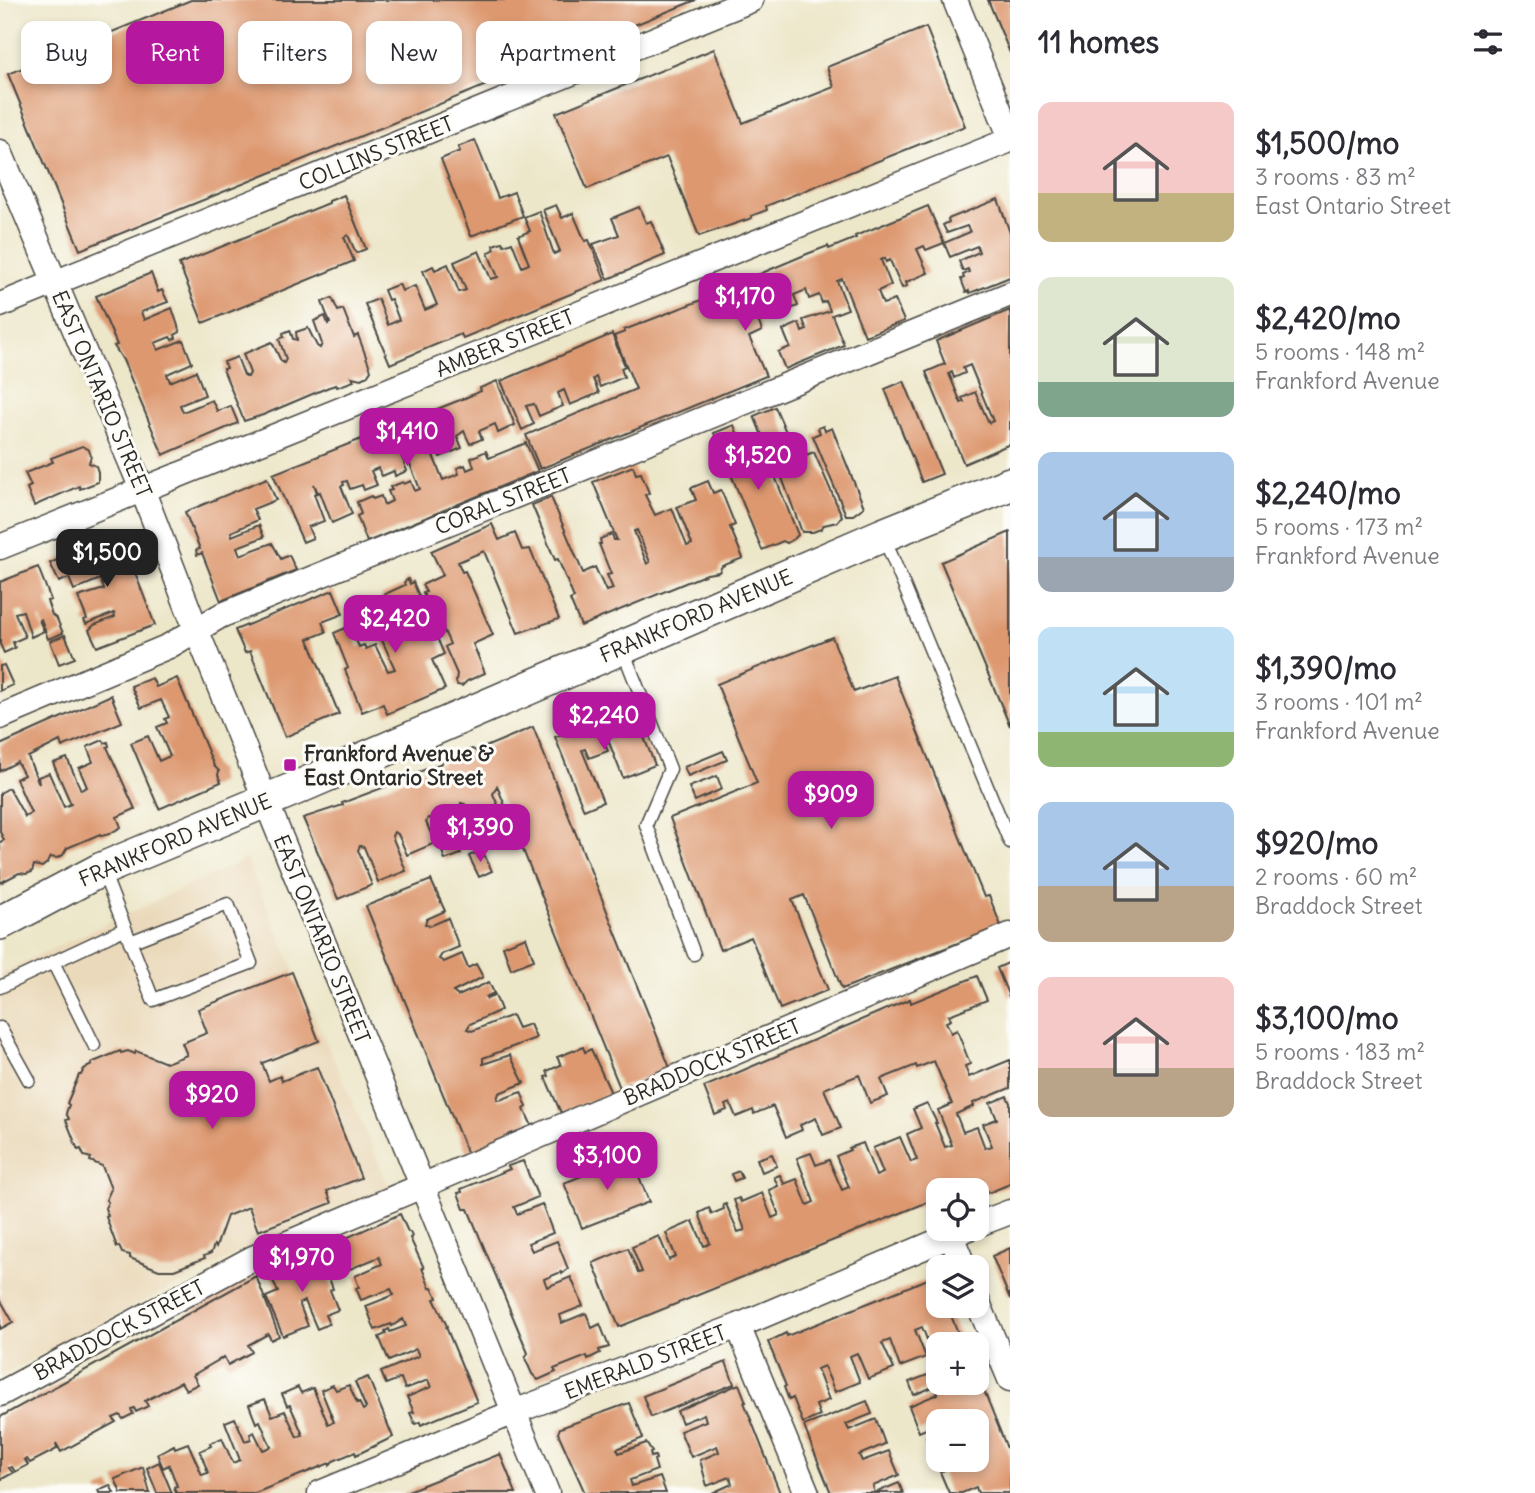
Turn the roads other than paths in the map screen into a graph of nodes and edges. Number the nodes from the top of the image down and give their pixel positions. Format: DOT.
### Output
graph roads {
  1 [pos="751,0"];
  2 [pos="955,0"];
  3 [pos="1010,138"];
  4 [pos="0,152"];
  5 [pos="56,283"];
  6 [pos="1010,294"];
  7 [pos="0,306"];
  8 [pos="1010,484"];
  9 [pos="142,489"];
  10 [pos="883,535"];
  11 [pos="0,547"];
  12 [pos="196,629"];
  13 [pos="622,648"];
  14 [pos="0,717"];
  15 [pos="265,801"];
  16 [pos="1010,842"];
  17 [pos="102,869"];
  18 [pos="0,923"];
  19 [pos="124,929"];
  20 [pos="1010,935"];
  21 [pos="130,942"];
  22 [pos="694,954"];
  23 [pos="53,962"];
  24 [pos="0,987"];
  25 [pos="0,1028"];
  26 [pos="94,1045"];
  27 [pos="29,1080"];
  28 [pos="422,1186"];
  29 [pos="1010,1212"];
  30 [pos="989,1220"];
  31 [pos="939,1241"];
  32 [pos="984,1318"];
  33 [pos="738,1326"];
  34 [pos="1010,1379"];
  35 [pos="0,1394"];
  36 [pos="514,1412"];
  37 [pos="320,1493"];
  38 [pos="547,1493"];
  39 [pos="807,1493"];
  1 -- 5 [label="street, COLLINS STREET"];
  2 -- 3 [label="street"];
  3 -- 9 [label="street, AMBER STREET"];
  4 -- 5 [label="street, EAST ONTARIO STREET"];
  5 -- 7 [label="street, COLLINS STREET"];
  5 -- 9 [label="street, EAST ONTARIO STREET"];
  6 -- 12 [label="street, CORAL STREET"];
  8 -- 10 [label="main road, FRANKFORD AVENUE"];
  9 -- 11 [label="street, AMBER STREET"];
  9 -- 12 [label="street, EAST ONTARIO STREET"];
  10 -- 13 [label="main road, FRANKFORD AVENUE"];
  10 -- 16 [label="lane"];
  12 -- 14 [label="street, CORAL STREET"];
  12 -- 15 [label="street, EAST ONTARIO STREET"];
  13 -- 15 [label="main road, FRANKFORD AVENUE"];
  13 -- 22 [label="lane"];
  15 -- 17 [label="main road, FRANKFORD AVENUE"];
  15 -- 28 [label="street, EAST ONTARIO STREET"];
  17 -- 18 [label="main road, FRANKFORD AVENUE"];
  17 -- 19 [label="lane"];
  19 -- 21 [label="lane"];
  19 -- 23 [label="lane"];
  20 -- 28 [label="street, BRADDOCK STREET"];
  21 -- 21 [label="lane"];
  23 -- 24 [label="lane"];
  23 -- 26 [label="lane"];
  25 -- 27 [label="lane"];
  28 -- 35 [label="street, BRADDOCK STREET"];
  28 -- 36 [label="street, EAST ONTARIO STREET"];
  29 -- 30 [label="street"];
  31 -- 33 [label="street, EMERALD STREET"];
  32 -- 34 [label="street"];
  33 -- 36 [label="street, EMERALD STREET"];
  33 -- 39 [label="street"];
  36 -- 37 [label="street, EMERALD STREET"];
  36 -- 38 [label="street, EAST ONTARIO STREET"];
}
